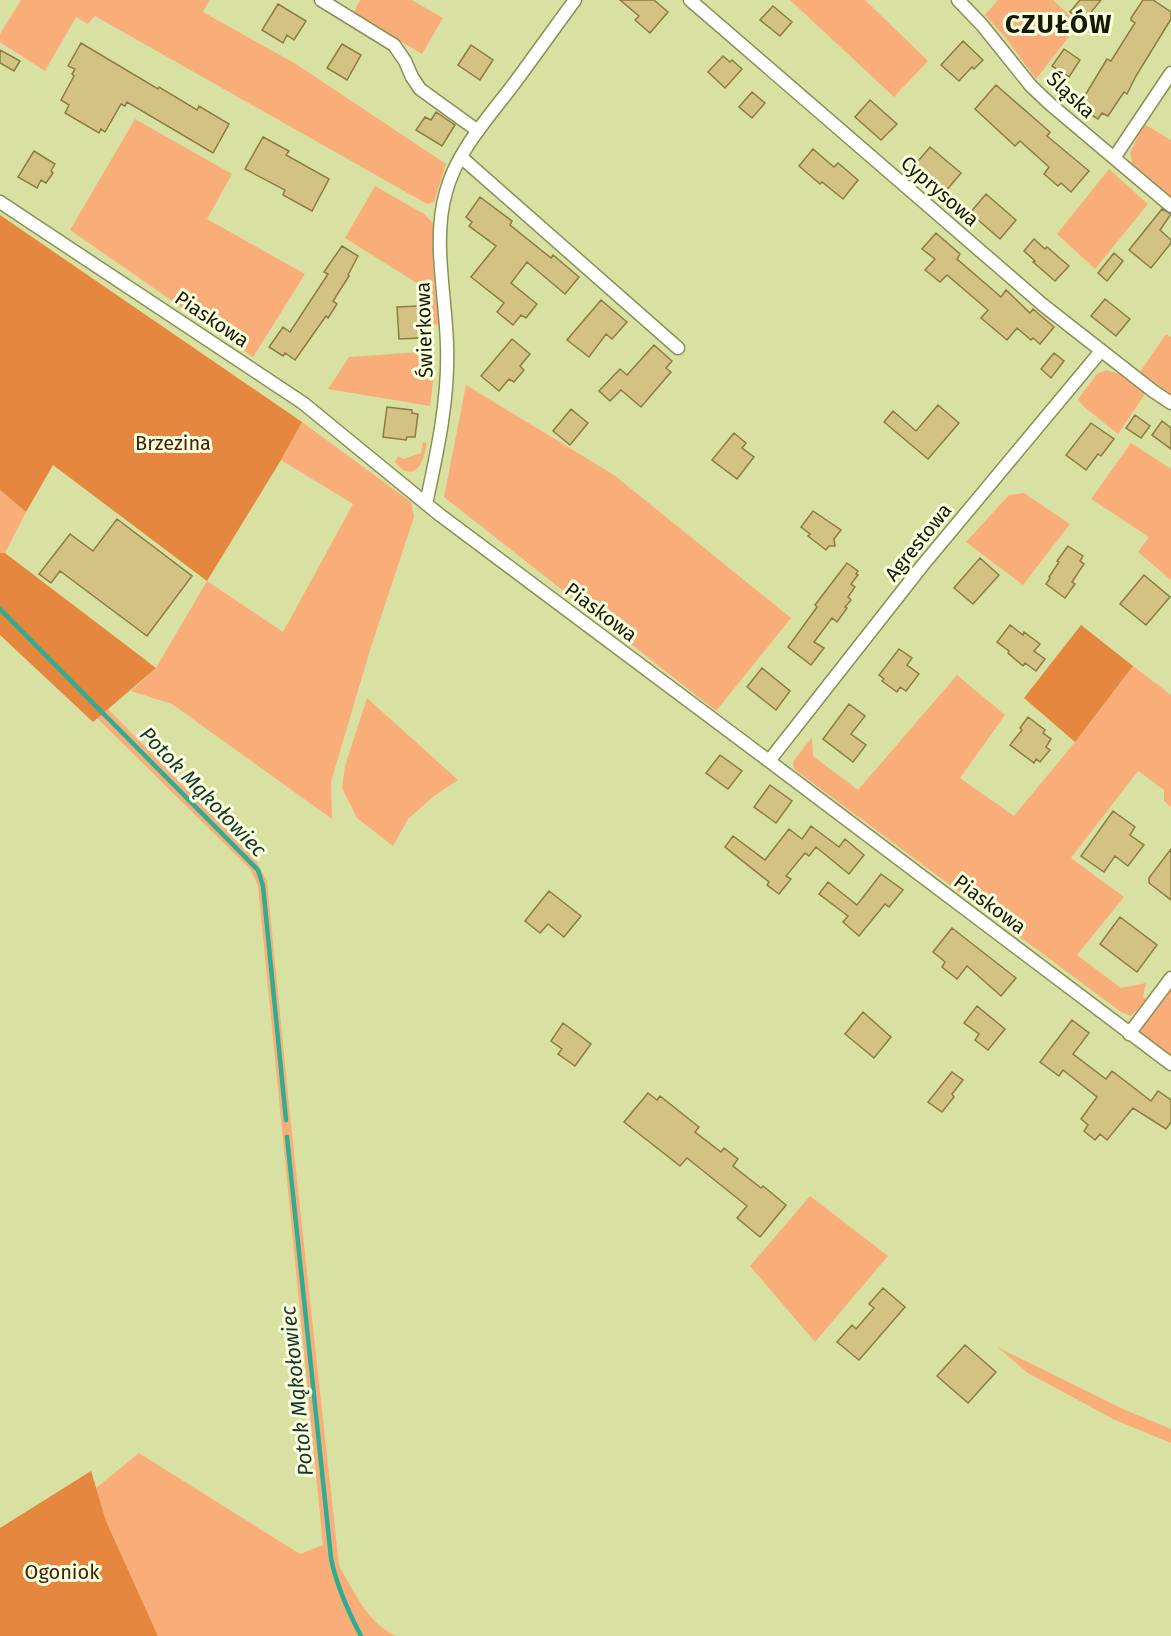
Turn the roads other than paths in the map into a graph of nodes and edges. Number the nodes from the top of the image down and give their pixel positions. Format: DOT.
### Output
graph roads {
  1 [pos="321,0"];
  2 [pos="575,0"];
  3 [pos="690,0"];
  4 [pos="958,0"];
  5 [pos="1171,73"];
  6 [pos="478,131"];
  7 [pos="461,157"];
  8 [pos="1114,158"];
  9 [pos="0,202"];
  10 [pos="1171,206"];
  11 [pos="678,348"];
  12 [pos="1101,351"];
  13 [pos="1171,404"];
  14 [pos="426,504"];
  15 [pos="769,761"];
  16 [pos="1171,978"];
  17 [pos="1129,1034"];
  18 [pos="1171,1065"];
  1 -- 6 [label="street"];
  2 -- 6 [label="street, Świerkowa"];
  3 -- 12 [label="street, Cyprysowa"];
  4 -- 8 [label="street, Śląska"];
  5 -- 8 [label="street"];
  6 -- 7 [label="street, Świerkowa"];
  7 -- 11 [label="street"];
  7 -- 14 [label="street, Świerkowa"];
  8 -- 10 [label="street, Śląska"];
  9 -- 14 [label="street, Piaskowa"];
  12 -- 13 [label="street, Cyprysowa"];
  12 -- 15 [label="street, Agrestowa"];
  14 -- 15 [label="street, Piaskowa"];
  15 -- 17 [label="street, Piaskowa"];
  16 -- 17 [label="street"];
  17 -- 18 [label="street, Piaskowa"];
}
